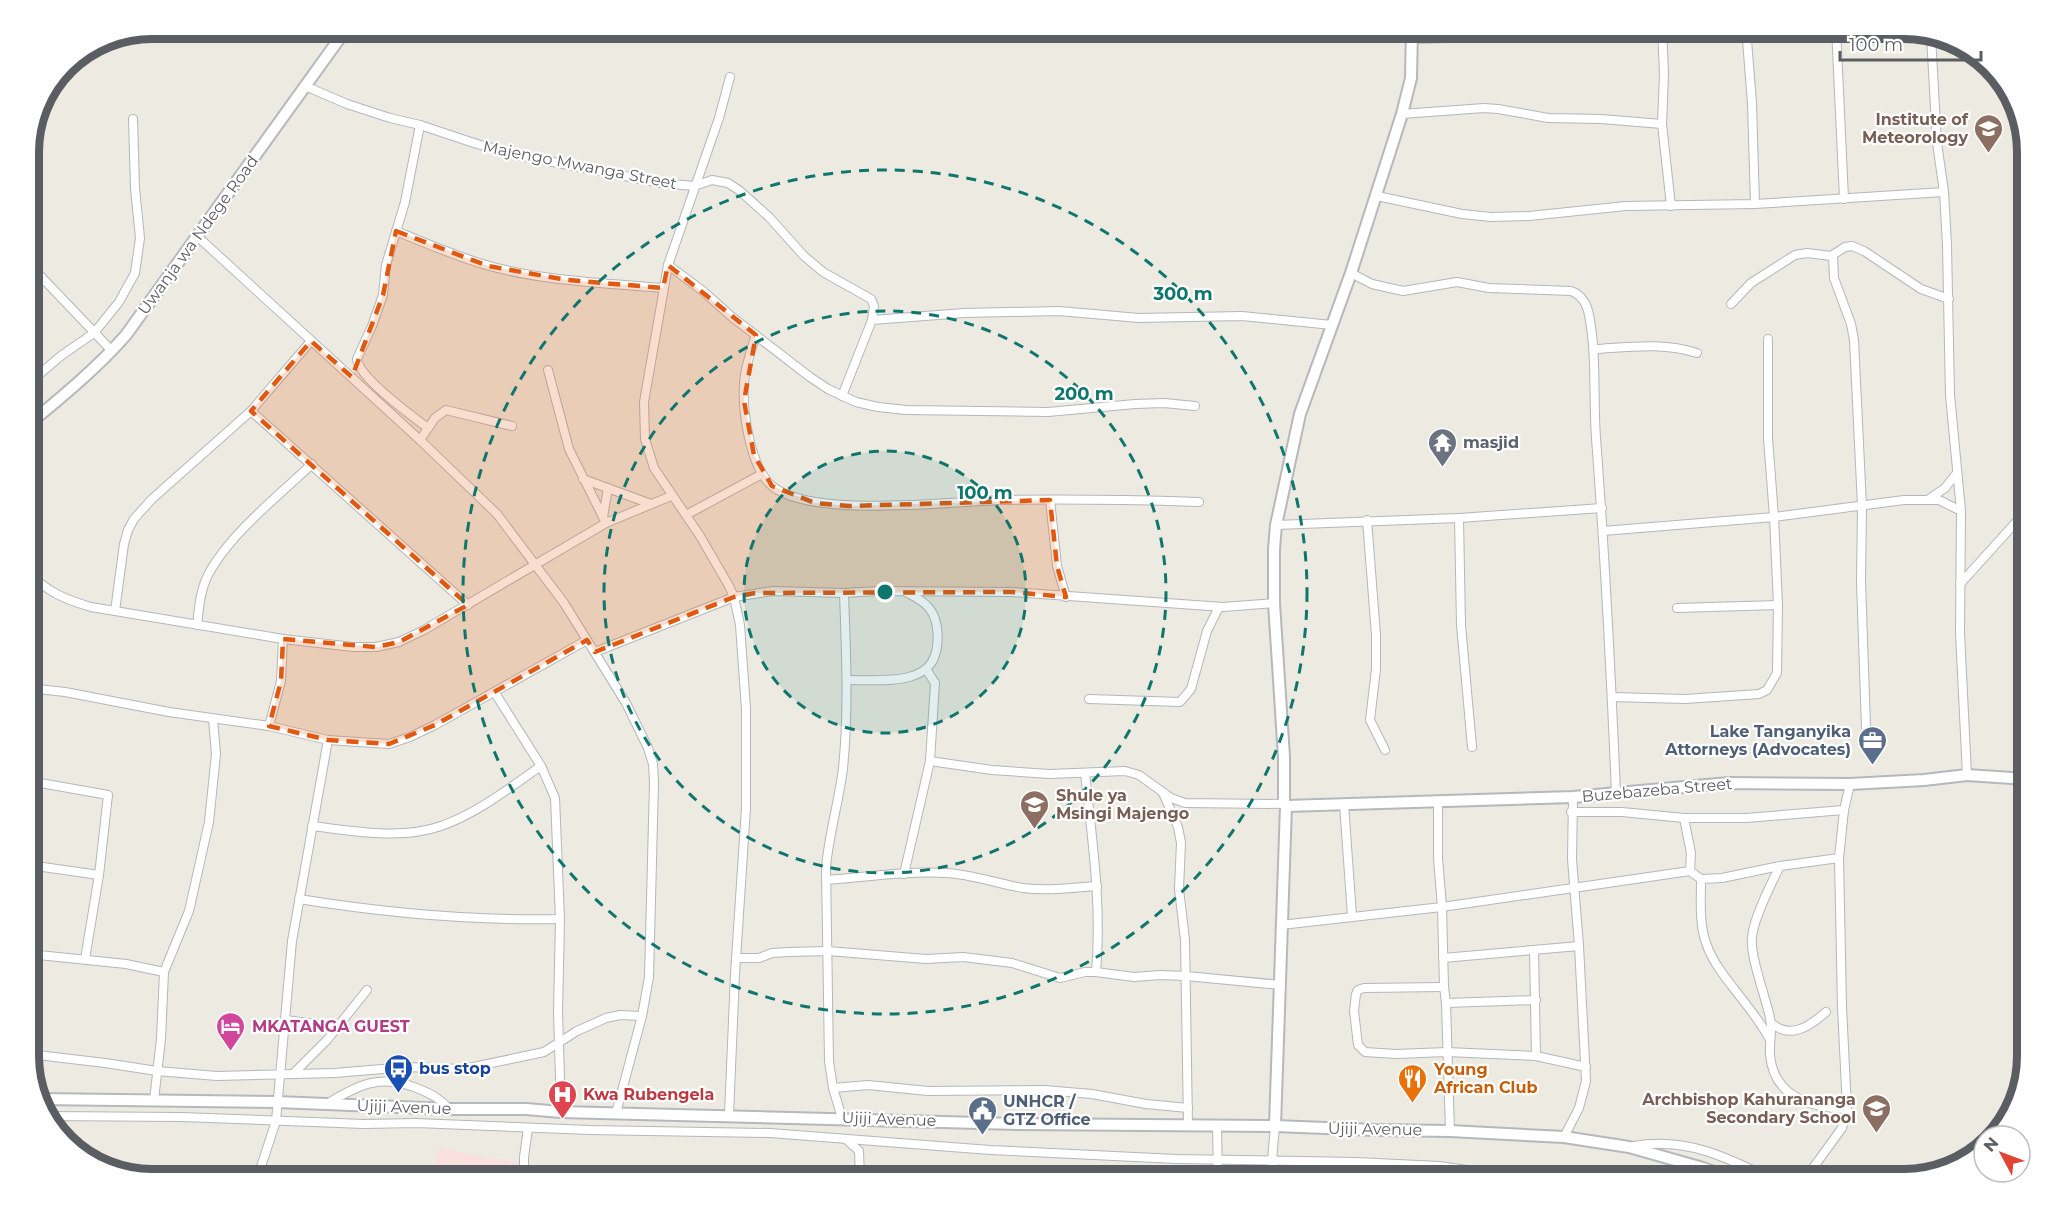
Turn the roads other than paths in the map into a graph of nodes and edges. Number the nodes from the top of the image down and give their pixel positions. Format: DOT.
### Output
graph roads {
  1 [pos="339,39"];
  2 [pos="1412,39"];
  3 [pos="1663,39"];
  4 [pos="1747,39"];
  5 [pos="1837,39"];
  6 [pos="1931,43"];
  7 [pos="730,77"];
  8 [pos="305,86"];
  9 [pos="1402,114"];
  10 [pos="133,119"];
  11 [pos="1662,124"];
  12 [pos="420,125"];
  13 [pos="694,186"];
  14 [pos="1944,192"];
  15 [pos="1377,196"];
  16 [pos="1844,199"];
  17 [pos="1755,204"];
  18 [pos="1671,206"];
  19 [pos="396,231"];
  20 [pos="198,237"];
  21 [pos="1833,255"];
  22 [pos="668,265"];
  23 [pos="1351,273"];
  24 [pos="39,275"];
  25 [pos="663,288"];
  26 [pos="1949,298"];
  27 [pos="1731,304"];
  28 [pos="872,320"];
  29 [pos="1332,325"];
  30 [pos="94,333"];
  31 [pos="756,335"];
  32 [pos="1768,339"];
  33 [pos="311,341"];
  34 [pos="1595,349"];
  35 [pos="112,351"];
  36 [pos="1697,353"];
  37 [pos="548,370"];
  38 [pos="39,375"];
  39 [pos="842,396"];
  40 [pos="1195,406"];
  41 [pos="250,411"];
  42 [pos="39,415"];
  43 [pos="512,426"];
  44 [pos="428,428"];
  45 [pos="420,440"];
  46 [pos="312,464"];
  47 [pos="1957,473"];
  48 [pos="762,474"];
  49 [pos="583,479"];
  50 [pos="608,488"];
  51 [pos="671,496"];
  52 [pos="1929,499"];
  53 [pos="1050,500"];
  54 [pos="1199,502"];
  55 [pos="651,504"];
  56 [pos="1862,506"];
  57 [pos="1602,508"];
  58 [pos="1961,511"];
  59 [pos="686,515"];
  60 [pos="1774,517"];
  61 [pos="1459,518"];
  62 [pos="604,520"];
  63 [pos="1367,520"];
  64 [pos="2017,521"];
  65 [pos="1276,525"];
  66 [pos="1603,531"];
  67 [pos="537,565"];
  68 [pos="39,581"];
  69 [pos="1960,584"];
  70 [pos="906,591"];
  71 [pos="844,593"];
  72 [pos="734,597"];
  73 [pos="1066,597"];
  74 [pos="1274,603"];
  75 [pos="468,605"];
  76 [pos="1778,605"];
  77 [pos="1219,607"];
  78 [pos="1677,608"];
  79 [pos="115,611"];
  80 [pos="197,625"];
  81 [pos="283,639"];
  82 [pos="587,640"];
  83 [pos="595,652"];
  84 [pos="926,669"];
  85 [pos="847,680"];
  86 [pos="39,689"];
  87 [pos="495,693"];
  88 [pos="1612,697"];
  89 [pos="1089,699"];
  90 [pos="213,719"];
  91 [pos="269,726"];
  92 [pos="1866,727"];
  93 [pos="328,740"];
  94 [pos="1472,747"];
  95 [pos="1385,750"];
  96 [pos="930,761"];
  97 [pos="541,766"];
  98 [pos="1085,773"];
  99 [pos="1967,775"];
  100 [pos="2017,778"];
  101 [pos="39,783"];
  102 [pos="1850,784"];
  103 [pos="1162,792"];
  104 [pos="1616,793"];
  105 [pos="1572,797"];
  106 [pos="1438,801"];
  107 [pos="1344,804"];
  108 [pos="1285,805"];
  109 [pos="1844,810"];
  110 [pos="1571,812"];
  111 [pos="1684,818"];
  112 [pos="312,826"];
  113 [pos="1839,858"];
  114 [pos="39,866"];
  115 [pos="1780,866"];
  116 [pos="1690,871"];
  117 [pos="904,874"];
  118 [pos="99,875"];
  119 [pos="1701,879"];
  120 [pos="826,880"];
  121 [pos="1097,886"];
  122 [pos="1575,886"];
  123 [pos="299,899"];
  124 [pos="1442,907"];
  125 [pos="1352,916"];
  126 [pos="560,919"];
  127 [pos="1281,925"];
  128 [pos="1580,946"];
  129 [pos="1534,950"];
  130 [pos="828,951"];
  131 [pos="39,955"];
  132 [pos="736,958"];
  133 [pos="1443,958"];
  134 [pos="85,959"];
  135 [pos="164,972"];
  136 [pos="1096,972"];
  137 [pos="1186,976"];
  138 [pos="1281,985"];
  139 [pos="1444,987"];
  140 [pos="367,990"];
  141 [pos="1536,1000"];
  142 [pos="1446,1003"];
  143 [pos="1826,1012"];
  144 [pos="642,1016"];
  145 [pos="286,1020"];
  146 [pos="1771,1023"];
  147 [pos="338,1027"];
  148 [pos="1770,1042"];
  149 [pos="559,1043"];
  150 [pos="1447,1052"];
  151 [pos="39,1055"];
  152 [pos="1536,1056"];
  153 [pos="1586,1067"];
  154 [pos="157,1071"];
  155 [pos="280,1073"];
  156 [pos="293,1074"];
  157 [pos="833,1088"];
  158 [pos="48,1098"];
  159 [pos="154,1100"];
  160 [pos="277,1102"];
  161 [pos="326,1104"];
  162 [pos="1188,1108"];
  163 [pos="449,1109"];
  164 [pos="1847,1109"];
  165 [pos="561,1112"];
  166 [pos="616,1113"];
  167 [pos="729,1115"];
  168 [pos="56,1116"];
  169 [pos="842,1118"];
  170 [pos="276,1121"];
  171 [pos="1188,1124"];
  172 [pos="1217,1126"];
  173 [pos="1275,1126"];
  174 [pos="528,1128"];
  175 [pos="1450,1131"];
  176 [pos="1564,1137"];
  177 [pos="846,1138"];
  178 [pos="1629,1147"];
  179 [pos="1219,1160"];
  180 [pos="1272,1160"];
  181 [pos="1439,1166"];
  182 [pos="260,1169"];
  183 [pos="525,1169"];
  184 [pos="860,1169"];
  185 [pos="1219,1169"];
  186 [pos="1272,1169"];
  187 [pos="1434,1169"];
  188 [pos="1460,1169"];
  189 [pos="1689,1169"];
  190 [pos="1750,1169"];
  191 [pos="1812,1169"];
  1 -- 8 [label="street, Uwanja wa Ndege Road"];
  2 -- 9 [label="street"];
  3 -- 11 [label="street"];
  4 -- 17 [label="street"];
  5 -- 16 [label="street"];
  6 -- 14 [label="street"];
  7 -- 13 [label="street"];
  8 -- 12 [label="street, Majengo Mwanga Street"];
  8 -- 20 [label="street, Uwanja wa Ndege Road"];
  9 -- 11 [label="street"];
  9 -- 15 [label="street"];
  10 -- 30 [label="street"];
  11 -- 18 [label="street"];
  12 -- 13 [label="street, Majengo Mwanga Street"];
  12 -- 19 [label="street"];
  13 -- 22 [label="street"];
  13 -- 28 [label="street, Majengo Mwanga Street"];
  14 -- 16 [label="street"];
  14 -- 26 [label="street"];
  15 -- 18 [label="street"];
  15 -- 23 [label="street"];
  16 -- 17 [label="street"];
  17 -- 18 [label="street"];
  19 -- 25 [label="street"];
  19 -- 44 [label="street"];
  20 -- 33 [label="street"];
  20 -- 35 [label="street, Uwanja wa Ndege Road"];
  21 -- 26 [label="street"];
  21 -- 27 [label="street"];
  21 -- 56 [label="street"];
  22 -- 25 [label="street"];
  22 -- 31 [label="street"];
  23 -- 29 [label="street"];
  23 -- 34 [label="street"];
  24 -- 30 [label="street"];
  25 -- 51 [label="street"];
  26 -- 47 [label="street"];
  28 -- 29 [label="street"];
  28 -- 39 [label="street"];
  29 -- 65 [label="street"];
  30 -- 35 [label="street"];
  30 -- 38 [label="street"];
  31 -- 39 [label="street"];
  31 -- 48 [label="street"];
  32 -- 60 [label="street"];
  33 -- 41 [label="street"];
  33 -- 45 [label="street"];
  34 -- 36 [label="street"];
  34 -- 57 [label="street"];
  35 -- 42 [label="street, Uwanja wa Ndege Road"];
  37 -- 49 [label="street"];
  39 -- 40 [label="street"];
  41 -- 46 [label="street"];
  41 -- 79 [label="street"];
  43 -- 44 [label="street"];
  44 -- 45 [label="street"];
  45 -- 67 [label="street"];
  46 -- 75 [label="street"];
  46 -- 80 [label="street"];
  47 -- 52 [label="street"];
  47 -- 58 [label="street"];
  48 -- 53 [label="street"];
  48 -- 59 [label="street"];
  49 -- 50 [label="street"];
  49 -- 62 [label="street"];
  50 -- 55 [label="street"];
  50 -- 62 [label="street"];
  51 -- 55 [label="street"];
  51 -- 59 [label="street"];
  52 -- 56 [label="street"];
  52 -- 58 [label="street"];
  53 -- 54 [label="street"];
  53 -- 73 [label="street"];
  55 -- 62 [label="street"];
  56 -- 60 [label="street"];
  56 -- 92 [label="street"];
  57 -- 61 [label="street"];
  57 -- 66 [label="street"];
  58 -- 69 [label="street"];
  59 -- 72 [label="street"];
  60 -- 66 [label="street"];
  60 -- 76 [label="street"];
  61 -- 63 [label="street"];
  61 -- 94 [label="street"];
  62 -- 67 [label="street"];
  63 -- 65 [label="street"];
  63 -- 95 [label="street"];
  64 -- 69 [label="street"];
  65 -- 74 [label="street"];
  66 -- 88 [label="street"];
  67 -- 75 [label="street"];
  67 -- 82 [label="street"];
  68 -- 79 [label="street"];
  69 -- 99 [label="street"];
  70 -- 71 [label="street"];
  70 -- 73 [label="street"];
  70 -- 84 [label="street"];
  71 -- 72 [label="street"];
  71 -- 85 [label="street"];
  72 -- 83 [label="street"];
  72 -- 132 [label="street"];
  73 -- 77 [label="street"];
  74 -- 77 [label="street"];
  74 -- 108 [label="street"];
  75 -- 81 [label="street"];
  76 -- 78 [label="street"];
  76 -- 88 [label="street"];
  77 -- 89 [label="street"];
  79 -- 80 [label="street"];
  80 -- 81 [label="street"];
  81 -- 91 [label="street"];
  82 -- 83 [label="street"];
  82 -- 87 [label="street"];
  83 -- 144 [label="street"];
  84 -- 85 [label="street"];
  84 -- 96 [label="street"];
  85 -- 120 [label="street"];
  86 -- 90 [label="street"];
  87 -- 93 [label="street"];
  87 -- 97 [label="street"];
  88 -- 104 [label="street"];
  90 -- 91 [label="street"];
  90 -- 135 [label="street"];
  91 -- 93 [label="street"];
  93 -- 112 [label="street"];
  96 -- 98 [label="street"];
  96 -- 117 [label="street"];
  97 -- 112 [label="street"];
  97 -- 126 [label="street"];
  98 -- 103 [label="street"];
  98 -- 121 [label="street"];
  99 -- 100 [label="street, Buzebazeba Street"];
  99 -- 102 [label="street, Buzebazeba Street"];
  101 -- 118 [label="street"];
  102 -- 104 [label="street, Buzebazeba Street"];
  102 -- 109 [label="street"];
  103 -- 108 [label="street"];
  103 -- 137 [label="street"];
  104 -- 105 [label="street, Buzebazeba Street"];
  105 -- 106 [label="street, Buzebazeba Street"];
  105 -- 110 [label="street"];
  106 -- 107 [label="street, Buzebazeba Street"];
  106 -- 124 [label="street"];
  107 -- 108 [label="street, Buzebazeba Street"];
  107 -- 125 [label="street"];
  108 -- 127 [label="street"];
  109 -- 111 [label="street"];
  109 -- 113 [label="street"];
  110 -- 111 [label="street"];
  110 -- 122 [label="street"];
  111 -- 116 [label="street"];
  112 -- 123 [label="street"];
  113 -- 115 [label="street"];
  113 -- 164 [label="street"];
  114 -- 118 [label="street"];
  115 -- 119 [label="street"];
  115 -- 146 [label="street"];
  116 -- 119 [label="street"];
  116 -- 122 [label="street"];
  117 -- 120 [label="street"];
  117 -- 121 [label="street"];
  118 -- 134 [label="street"];
  119 -- 148 [label="street"];
  120 -- 130 [label="street"];
  121 -- 136 [label="street"];
  122 -- 124 [label="street"];
  122 -- 128 [label="street"];
  123 -- 126 [label="street"];
  123 -- 145 [label="street"];
  124 -- 125 [label="street"];
  124 -- 133 [label="street"];
  125 -- 127 [label="street"];
  126 -- 149 [label="street"];
  127 -- 138 [label="street"];
  128 -- 129 [label="street"];
  128 -- 153 [label="street"];
  129 -- 133 [label="street"];
  129 -- 141 [label="street"];
  130 -- 132 [label="street"];
  130 -- 136 [label="street"];
  130 -- 157 [label="street"];
  131 -- 134 [label="street"];
  132 -- 167 [label="street"];
  133 -- 139 [label="street"];
  134 -- 135 [label="street"];
  135 -- 154 [label="street"];
  136 -- 137 [label="street"];
  137 -- 138 [label="street"];
  137 -- 162 [label="street"];
  138 -- 173 [label="street"];
  139 -- 142 [label="street"];
  139 -- 150 [label="street"];
  140 -- 147 [label="street"];
  141 -- 142 [label="street"];
  141 -- 152 [label="street"];
  142 -- 150 [label="street"];
  143 -- 146 [label="street"];
  144 -- 149 [label="street"];
  144 -- 166 [label="street"];
  145 -- 147 [label="street"];
  145 -- 155 [label="street"];
  146 -- 148 [label="street"];
  147 -- 156 [label="street"];
  148 -- 164 [label="street"];
  149 -- 156 [label="street"];
  149 -- 165 [label="street"];
  150 -- 152 [label="street"];
  150 -- 175 [label="street"];
  151 -- 154 [label="street"];
  152 -- 153 [label="street"];
  153 -- 176 [label="street"];
  154 -- 155 [label="street"];
  154 -- 159 [label="street"];
  155 -- 156 [label="street"];
  155 -- 160 [label="street"];
  157 -- 162 [label="street"];
  157 -- 169 [label="street"];
  158 -- 159 [label="street, Ujiji Avenue"];
  159 -- 160 [label="street, Ujiji Avenue"];
  160 -- 161 [label="street, Ujiji Avenue"];
  160 -- 170 [label="street"];
  161 -- 163 [label="street, Ujiji Avenue"];
  161 -- 163 [label="street"];
  162 -- 171 [label="street"];
  163 -- 165 [label="street, Ujiji Avenue"];
  164 -- 191 [label="street"];
  165 -- 166 [label="street, Ujiji Avenue"];
  166 -- 167 [label="street, Ujiji Avenue"];
  167 -- 169 [label="street, Ujiji Avenue"];
  168 -- 170 [label="street"];
  169 -- 171 [label="street, Ujiji Avenue"];
  170 -- 174 [label="street"];
  170 -- 182 [label="street"];
  171 -- 172 [label="street, Ujiji Avenue"];
  172 -- 173 [label="street, Ujiji Avenue"];
  172 -- 179 [label="street"];
  173 -- 175 [label="street, Ujiji Avenue"];
  173 -- 180 [label="street"];
  174 -- 177 [label="street"];
  174 -- 183 [label="street"];
  175 -- 176 [label="street, Ujiji Avenue"];
  176 -- 178 [label="street, Ujiji Avenue"];
  177 -- 179 [label="street"];
  177 -- 184 [label="street"];
  178 -- 189 [label="street, Ujiji Avenue"];
  178 -- 190 [label="street"];
  179 -- 180 [label="street"];
  179 -- 185 [label="street"];
  180 -- 181 [label="street"];
  180 -- 186 [label="street"];
  181 -- 187 [label="street"];
  181 -- 188 [label="street"];
}
